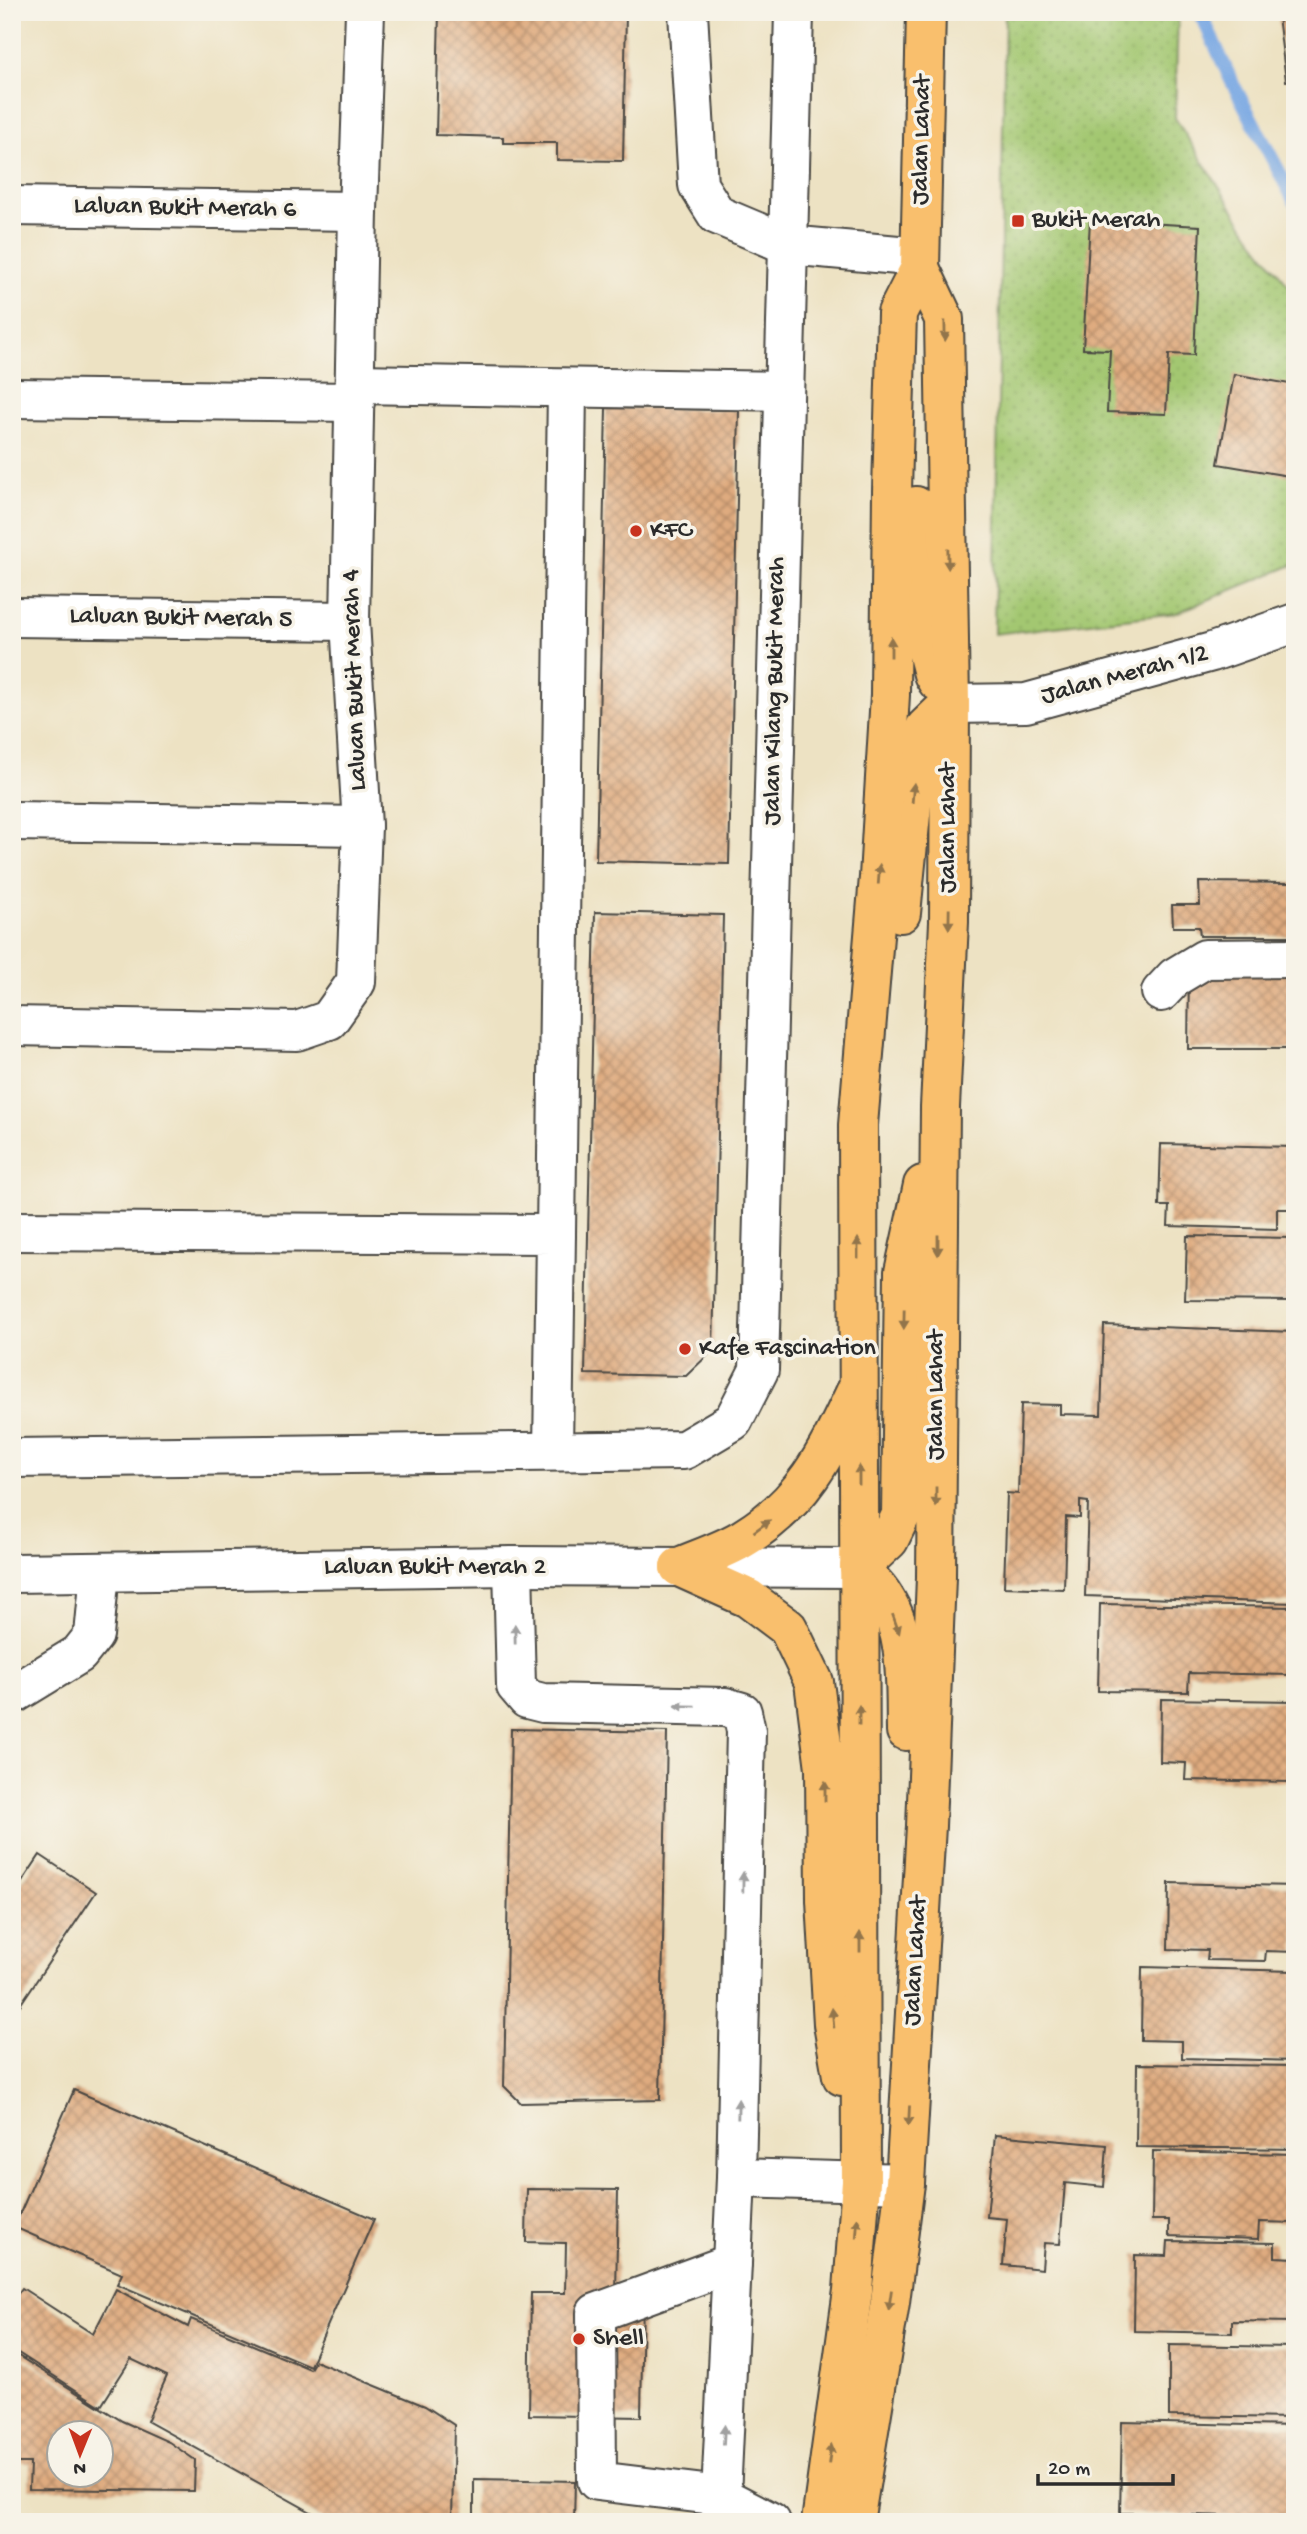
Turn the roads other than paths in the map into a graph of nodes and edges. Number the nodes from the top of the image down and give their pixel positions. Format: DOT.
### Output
graph roads {
  1 [pos="365,12"];
  2 [pos="688,12"];
  3 [pos="794,12"];
  4 [pos="926,12"];
  5 [pos="12,206"];
  6 [pos="358,211"];
  7 [pos="788,245"];
  8 [pos="920,262"];
  9 [pos="897,313"];
  10 [pos="567,388"];
  11 [pos="784,391"];
  12 [pos="355,393"];
  13 [pos="12,397"];
  14 [pos="12,617"];
  15 [pos="350,621"];
  16 [pos="1295,623"];
  17 [pos="950,704"];
  18 [pos="12,821"];
  19 [pos="362,826"];
  20 [pos="1295,958"];
  21 [pos="1161,992"];
  22 [pos="12,1026"];
  23 [pos="940,1107"];
  24 [pos="858,1125"];
  25 [pos="12,1231"];
  26 [pos="556,1234"];
  27 [pos="859,1385"];
  28 [pos="553,1451"];
  29 [pos="12,1458"];
  30 [pos="513,1566"];
  31 [pos="679,1567"];
  32 [pos="859,1568"];
  33 [pos="100,1572"];
  34 [pos="12,1573"];
  35 [pos="12,1695"];
  36 [pos="911,2066"];
  37 [pos="736,2178"];
  38 [pos="860,2182"];
  39 [pos="905,2183"];
  40 [pos="732,2263"];
  41 [pos="721,2496"];
  42 [pos="772,2522"];
  43 [pos="821,2522"];
  44 [pos="854,2522"];
  1 -- 6 [label="street, Laluan Bukit Merah 4"];
  2 -- 7 [label="street"];
  3 -- 7 [label="street, Jalan Kilang Bukit Merah"];
  4 -- 8 [label="main road, Jalan Lahat"];
  5 -- 6 [label="street, Laluan Bukit Merah 6"];
  6 -- 12 [label="street, Laluan Bukit Merah 4"];
  7 -- 8 [label="street"];
  7 -- 11 [label="street, Jalan Kilang Bukit Merah"];
  8 -- 9 [label="main road, Jalan Lahat"];
  8 -- 17 [label="main road, Jalan Lahat, one-way"];
  9 -- 17 [label="main road"];
  24 -- 9 [label="main road, Jalan Lahat, one-way"];
  10 -- 11 [label="street"];
  10 -- 12 [label="street"];
  10 -- 26 [label="street"];
  11 -- 28 [label="street, Jalan Kilang Bukit Merah"];
  12 -- 13 [label="street"];
  12 -- 15 [label="street, Laluan Bukit Merah 4"];
  14 -- 15 [label="street, Laluan Bukit Merah 5"];
  15 -- 19 [label="street, Laluan Bukit Merah 4"];
  16 -- 17 [label="street, Jalan Merah 1/2"];
  17 -- 23 [label="main road, Jalan Lahat, one-way"];
  24 -- 17 [label="main road, one-way"];
  18 -- 19 [label="street"];
  19 -- 22 [label="street, Laluan Bukit Merah 4"];
  20 -- 21 [label="street"];
  23 -- 32 [label="main road, one-way"];
  23 -- 36 [label="main road, Jalan Lahat, one-way"];
  27 -- 24 [label="main road, Jalan Lahat, one-way"];
  25 -- 26 [label="street"];
  26 -- 28 [label="street"];
  31 -- 27 [label="main road, one-way"];
  32 -- 27 [label="main road, Jalan Lahat, one-way"];
  28 -- 29 [label="street"];
  30 -- 31 [label="street, Laluan Bukit Merah 2"];
  30 -- 33 [label="street, Laluan Bukit Merah 2"];
  37 -- 30 [label="street, one-way"];
  31 -- 32 [label="street, Laluan Bukit Merah 2"];
  38 -- 31 [label="main road, one-way"];
  32 -- 36 [label="main road, one-way"];
  38 -- 32 [label="main road, Jalan Lahat, one-way"];
  33 -- 34 [label="street, Laluan Bukit Merah 2"];
  33 -- 35 [label="street"];
  36 -- 39 [label="main road, Jalan Lahat, one-way"];
  37 -- 38 [label="street"];
  37 -- 40 [label="street"];
  38 -- 39 [label="street"];
  43 -- 38 [label="main road, Jalan Lahat, one-way"];
  39 -- 44 [label="main road, Jalan Lahat, one-way"];
  41 -- 40 [label="street, one-way"];
  40 -- 41 [label="street"];
  41 -- 42 [label="street"];
}
